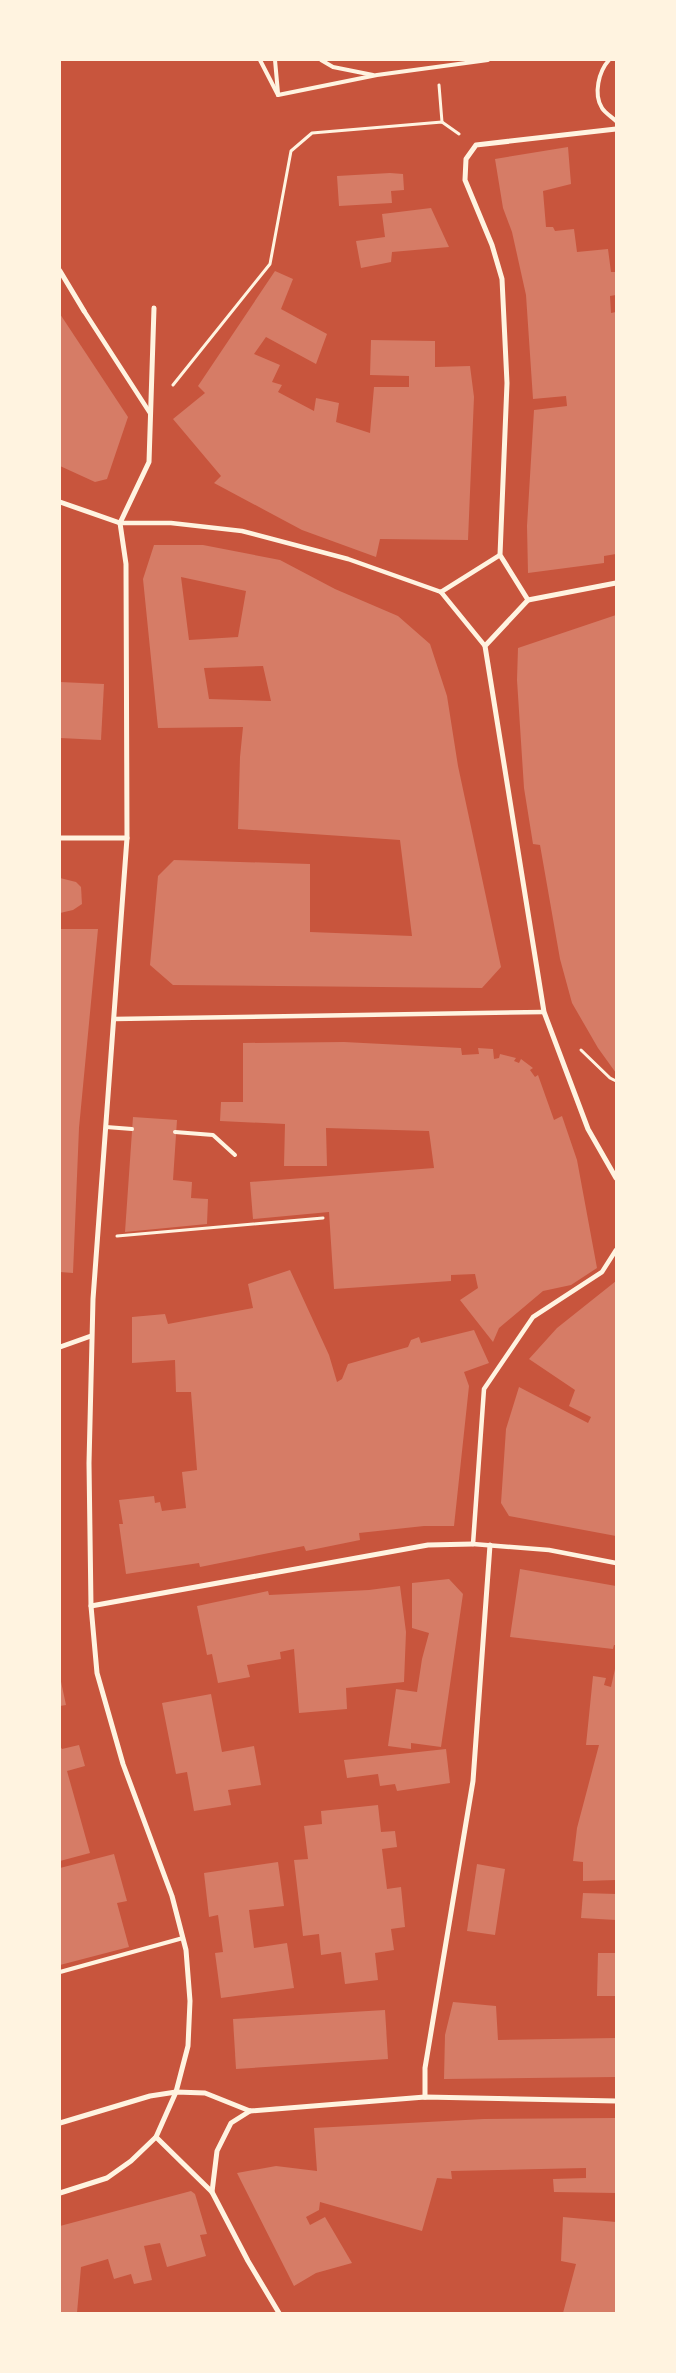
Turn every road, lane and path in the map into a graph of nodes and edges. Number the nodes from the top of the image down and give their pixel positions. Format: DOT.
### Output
graph roads {
  1 [pos="260,60"];
  2 [pos="276,60"];
  3 [pos="320,60"];
  4 [pos="488,60"];
  5 [pos="609,60"];
  6 [pos="437,67"];
  7 [pos="377,75"];
  8 [pos="278,95"];
  9 [pos="616,121"];
  10 [pos="442,122"];
  11 [pos="616,129"];
  12 [pos="476,145"];
  13 [pos="60,271"];
  14 [pos="154,308"];
  15 [pos="84,311"];
  16 [pos="150,413"];
  17 [pos="60,502"];
  18 [pos="120,523"];
  19 [pos="500,555"];
  20 [pos="616,582"];
  21 [pos="442,592"];
  22 [pos="528,600"];
  23 [pos="485,646"];
  24 [pos="60,838"];
  25 [pos="127,838"];
  26 [pos="544,1012"];
  27 [pos="114,1018"];
  28 [pos="106,1127"];
  29 [pos="132,1129"];
  30 [pos="175,1132"];
  31 [pos="235,1155"];
  32 [pos="616,1178"];
  33 [pos="323,1218"];
  34 [pos="97,1238"];
  35 [pos="616,1250"];
  36 [pos="91,1336"];
  37 [pos="60,1347"];
  38 [pos="473,1544"];
  39 [pos="490,1545"];
  40 [pos="616,1563"];
  41 [pos="91,1606"];
  42 [pos="183,1938"];
  43 [pos="60,1972"];
  44 [pos="176,2092"];
  45 [pos="425,2097"];
  46 [pos="616,2101"];
  47 [pos="250,2111"];
  48 [pos="60,2123"];
  49 [pos="156,2137"];
  50 [pos="212,2192"];
  51 [pos="60,2193"];
  52 [pos="279,2313"];
  1 -- 8 [label="lane"];
  2 -- 8 [label="lane"];
  3 -- 7 [label="lane"];
  4 -- 6 [label="lane"];
  5 -- 9 [label="lane"];
  6 -- 7 [label="lane"];
  6 -- 10 [label="path"];
  7 -- 8 [label="lane"];
  10 -- 12 [label="path"];
  10 -- 16 [label="path"];
  11 -- 12 [label="street"];
  12 -- 19 [label="street"];
  13 -- 15 [label="street"];
  14 -- 16 [label="street"];
  15 -- 16 [label="street"];
  16 -- 18 [label="street"];
  17 -- 18 [label="street"];
  18 -- 21 [label="street"];
  18 -- 25 [label="street"];
  19 -- 21 [label="street"];
  19 -- 22 [label="street"];
  20 -- 22 [label="street"];
  21 -- 23 [label="street"];
  22 -- 23 [label="street"];
  23 -- 26 [label="street"];
  24 -- 25 [label="street"];
  25 -- 27 [label="street"];
  26 -- 27 [label="street"];
  26 -- 32 [label="street"];
  27 -- 28 [label="street"];
  28 -- 29 [label="lane"];
  28 -- 34 [label="street"];
  30 -- 31 [label="lane"];
  33 -- 34 [label="path"];
  34 -- 36 [label="street"];
  35 -- 38 [label="street"];
  36 -- 37 [label="street"];
  36 -- 41 [label="street"];
  38 -- 39 [label="street"];
  38 -- 41 [label="street"];
  39 -- 40 [label="street"];
  39 -- 45 [label="street"];
  41 -- 42 [label="street"];
  42 -- 43 [label="lane"];
  42 -- 44 [label="street"];
  44 -- 47 [label="street"];
  44 -- 48 [label="street"];
  44 -- 49 [label="street"];
  45 -- 46 [label="street"];
  45 -- 47 [label="street"];
  47 -- 50 [label="street"];
  49 -- 50 [label="street"];
  49 -- 51 [label="street"];
  50 -- 52 [label="street"];
}
